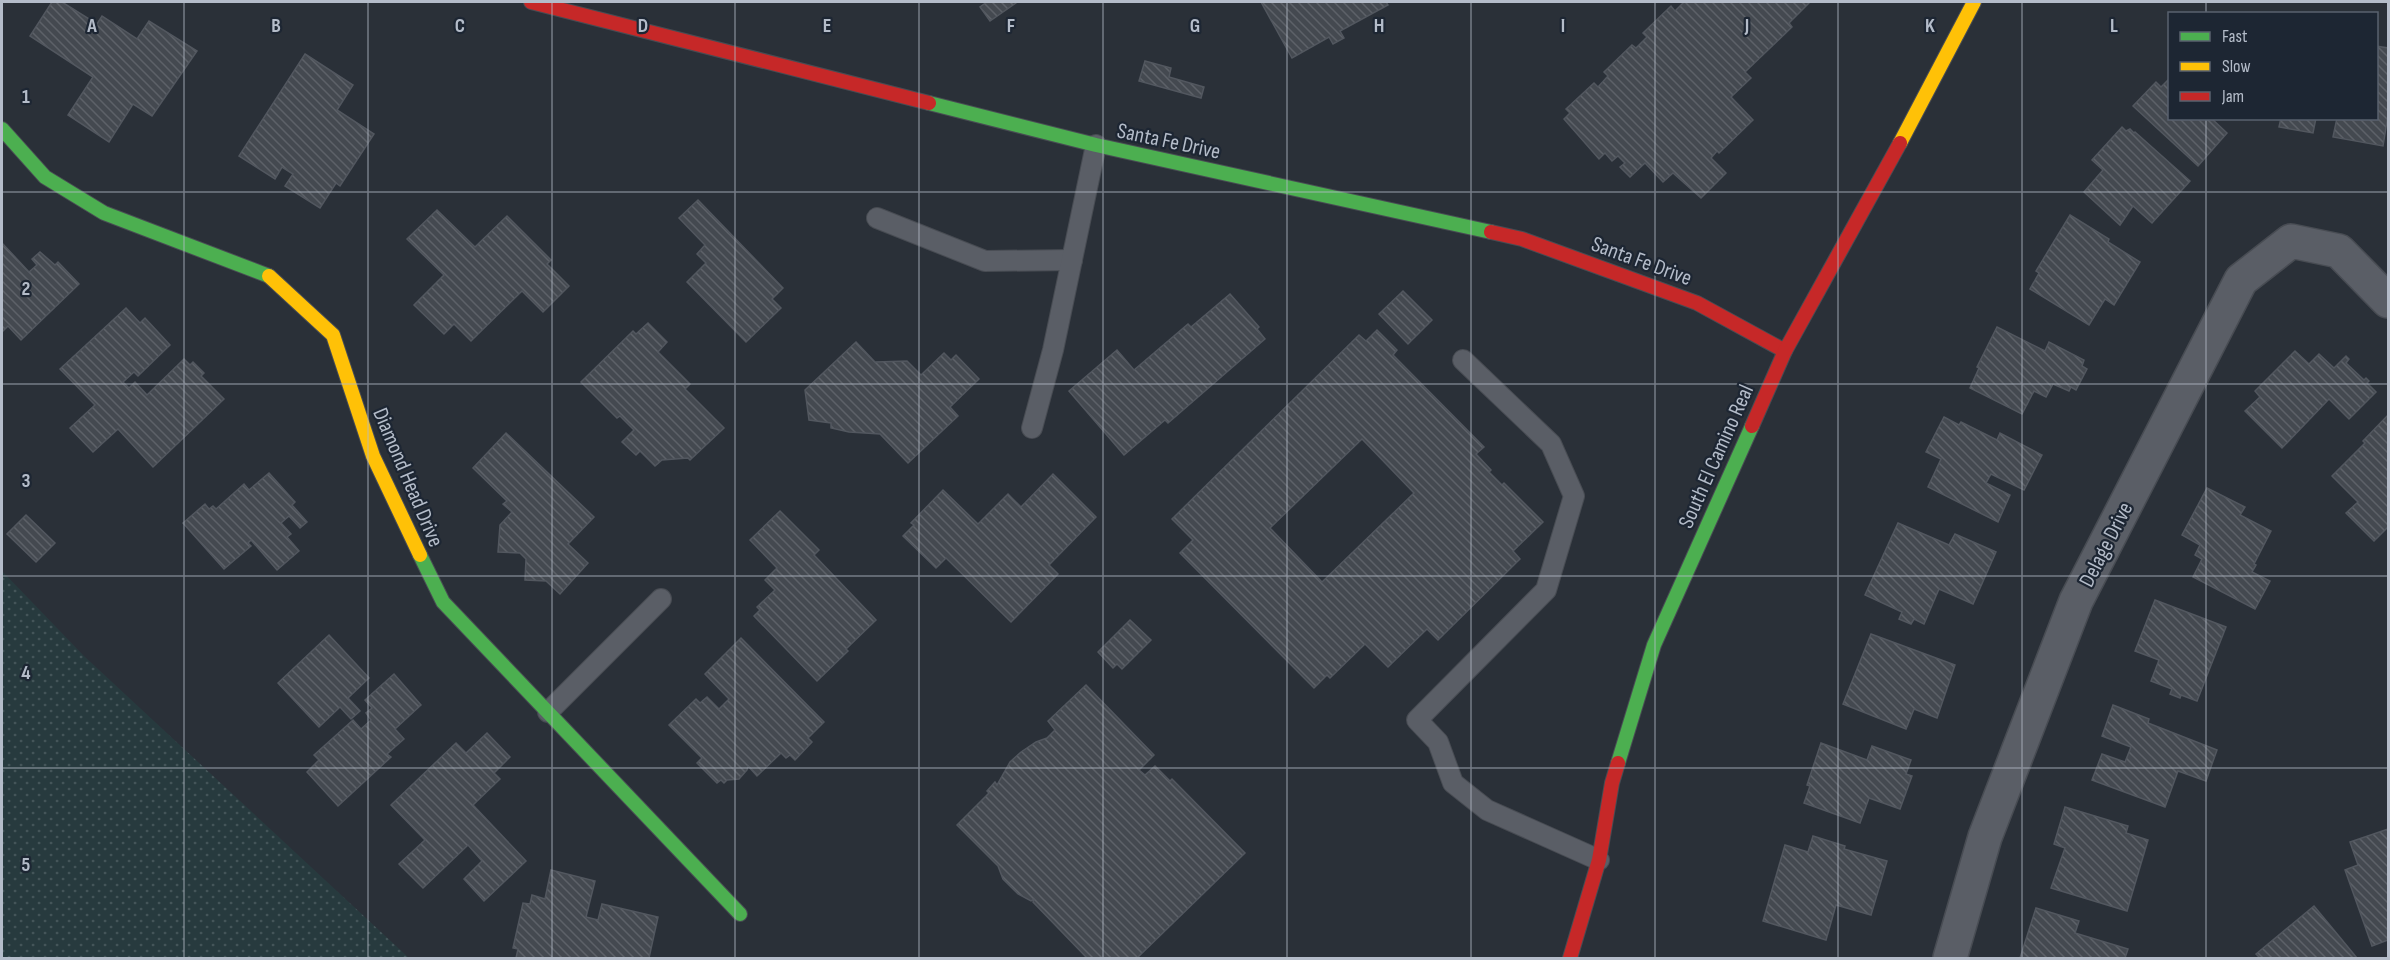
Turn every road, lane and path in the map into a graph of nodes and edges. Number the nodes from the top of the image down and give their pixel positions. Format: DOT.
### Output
graph roads {
  1 [pos="531,2"];
  2 [pos="1974,2"];
  3 [pos="2,129"];
  4 [pos="1096,145"];
  5 [pos="877,218"];
  6 [pos="1072,260"];
  7 [pos="2388,301"];
  8 [pos="1785,351"];
  9 [pos="1463,360"];
  10 [pos="1032,429"];
  11 [pos="661,599"];
  12 [pos="548,712"];
  13 [pos="1599,860"];
  14 [pos="740,914"];
  15 [pos="1570,958"];
  16 [pos="1950,958"];
  1 -- 4 [label="main road, Santa Fe Drive"];
  2 -- 8 [label="main road, South El Camino Real"];
  3 -- 12 [label="main road, Diamond Head Drive"];
  4 -- 6 [label="lane"];
  4 -- 8 [label="main road, Santa Fe Drive"];
  5 -- 6 [label="lane"];
  6 -- 10 [label="lane"];
  7 -- 16 [label="street, Delage Drive"];
  8 -- 13 [label="main road, South El Camino Real"];
  9 -- 13 [label="lane"];
  11 -- 12 [label="lane"];
  12 -- 14 [label="main road, Diamond Head Drive"];
  13 -- 15 [label="main road, South El Camino Real"];
}
